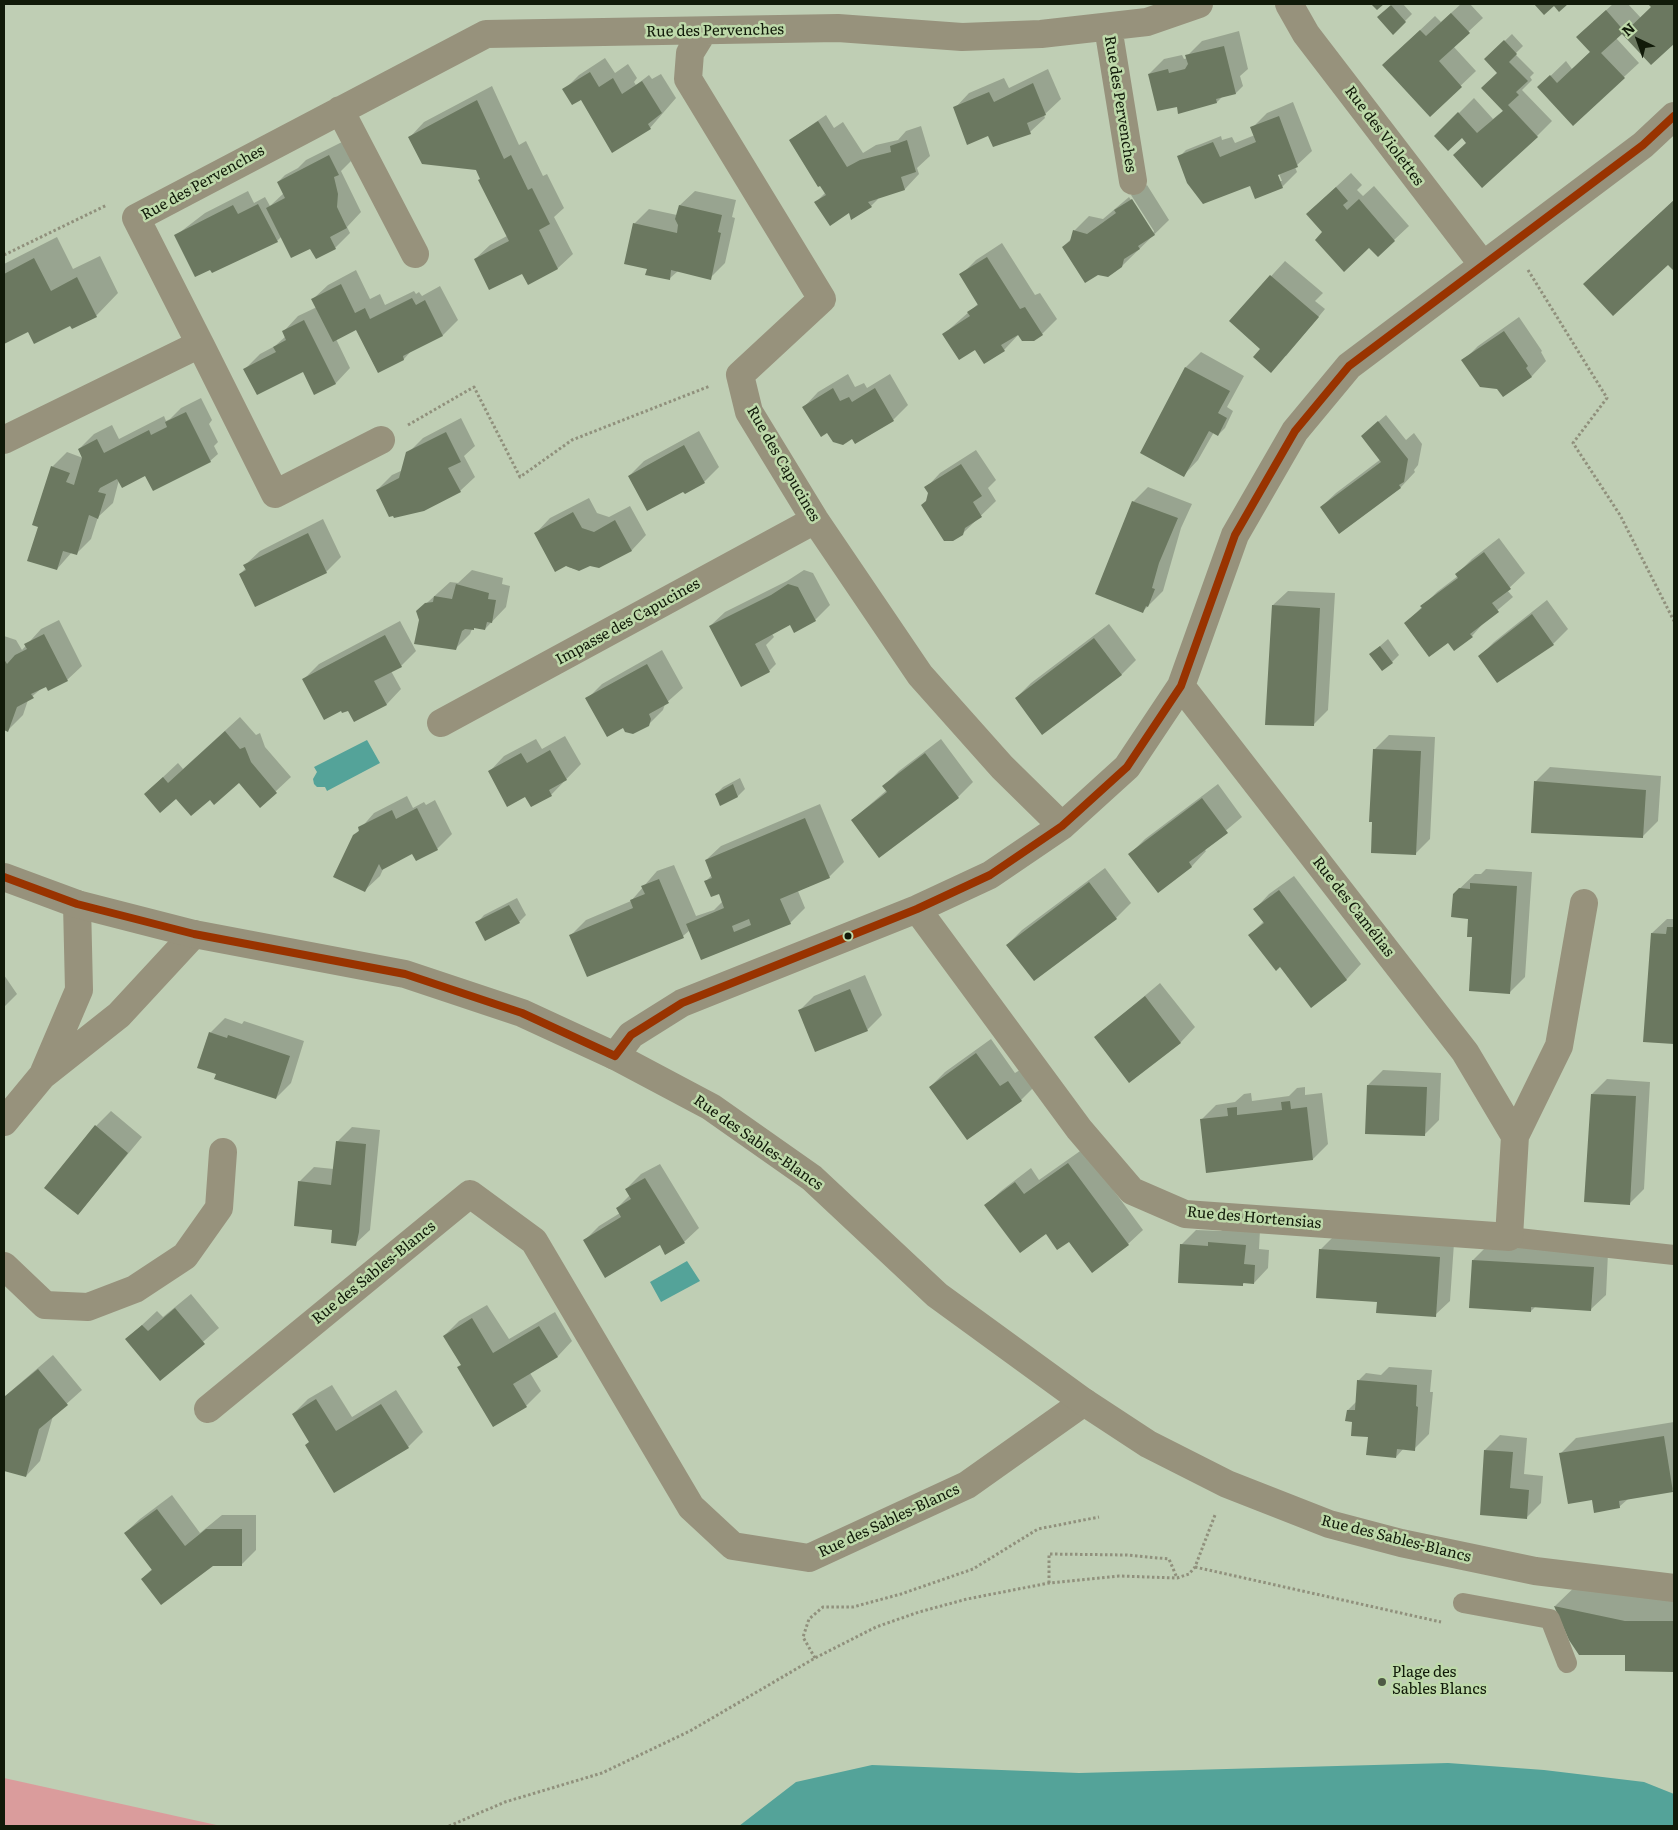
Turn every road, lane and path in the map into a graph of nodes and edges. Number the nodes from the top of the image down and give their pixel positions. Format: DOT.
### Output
graph roads {
  1 [pos="1199,4"];
  2 [pos="1289,4"];
  3 [pos="1108,27"];
  4 [pos="703,32"];
  5 [pos="340,110"];
  6 [pos="1674,116"];
  7 [pos="1133,181"];
  8 [pos="136,218"];
  9 [pos="1513,243"];
  10 [pos="415,254"];
  11 [pos="4,255"];
  12 [pos="1483,265"];
  13 [pos="200,344"];
  14 [pos="740,375"];
  15 [pos="4,440"];
  16 [pos="381,440"];
  17 [pos="815,520"];
  18 [pos="1674,621"];
  19 [pos="1181,686"];
  20 [pos="441,723"];
  21 [pos="1062,826"];
  22 [pos="4,877"];
  23 [pos="76,904"];
  24 [pos="1584,904"];
  25 [pos="917,909"];
  26 [pos="194,934"];
  27 [pos="615,1056"];
  28 [pos="42,1076"];
  29 [pos="4,1122"];
  30 [pos="1515,1136"];
  31 [pos="223,1152"];
  32 [pos="1509,1237"];
  33 [pos="1674,1254"];
  34 [pos="4,1266"];
  35 [pos="1084,1402"];
  36 [pos="208,1410"];
  37 [pos="1227,1484"];
  38 [pos="1099,1517"];
  39 [pos="1195,1567"];
  40 [pos="1177,1578"];
  41 [pos="1049,1583"];
  42 [pos="1674,1588"];
  43 [pos="1463,1603"];
  44 [pos="815,1658"];
  45 [pos="1567,1663"];
  46 [pos="449,1826"];
  1 -- 3 [label="street, Rue des Pervenches"];
  2 -- 12 [label="street, Rue des Violettes"];
  3 -- 4 [label="street, Rue des Pervenches"];
  3 -- 7 [label="street, Rue des Pervenches"];
  4 -- 5 [label="street, Rue des Pervenches"];
  4 -- 14 [label="street"];
  5 -- 8 [label="street, Rue des Pervenches"];
  5 -- 10 [label="street"];
  6 -- 9 [label="street"];
  8 -- 11 [label="path"];
  8 -- 13 [label="street, Rue des Pervenches"];
  9 -- 12 [label="street"];
  9 -- 18 [label="path"];
  12 -- 19 [label="street"];
  13 -- 15 [label="street"];
  13 -- 16 [label="street, Rue des Pervenches"];
  14 -- 16 [label="path"];
  14 -- 17 [label="street, Rue des Capucines"];
  17 -- 20 [label="street, Impasse des Capucines"];
  17 -- 21 [label="street, Rue des Capucines"];
  19 -- 21 [label="street"];
  19 -- 30 [label="street, Rue des Camélias"];
  21 -- 25 [label="street"];
  22 -- 23 [label="street, Rue des Sables-Blancs"];
  23 -- 26 [label="street, Rue des Sables-Blancs"];
  23 -- 28 [label="street"];
  24 -- 30 [label="street"];
  25 -- 27 [label="street"];
  25 -- 32 [label="street, Rue des Hortensias"];
  26 -- 27 [label="street, Rue des Sables-Blancs"];
  26 -- 28 [label="street"];
  27 -- 35 [label="street, Rue des Sables-Blancs"];
  28 -- 29 [label="street"];
  30 -- 32 [label="street"];
  31 -- 34 [label="street"];
  32 -- 33 [label="lane, Rue des Hortensias"];
  35 -- 36 [label="street, Rue des Sables-Blancs"];
  35 -- 37 [label="street, Rue des Sables-Blancs"];
  37 -- 39 [label="path"];
  37 -- 42 [label="street, Rue des Sables-Blancs"];
  38 -- 44 [label="path"];
  39 -- 40 [label="path"];
  39 -- 43 [label="path"];
  40 -- 41 [label="path"];
  40 -- 41 [label="path"];
  41 -- 44 [label="path"];
  43 -- 45 [label="lane"];
  44 -- 46 [label="path"];
}
